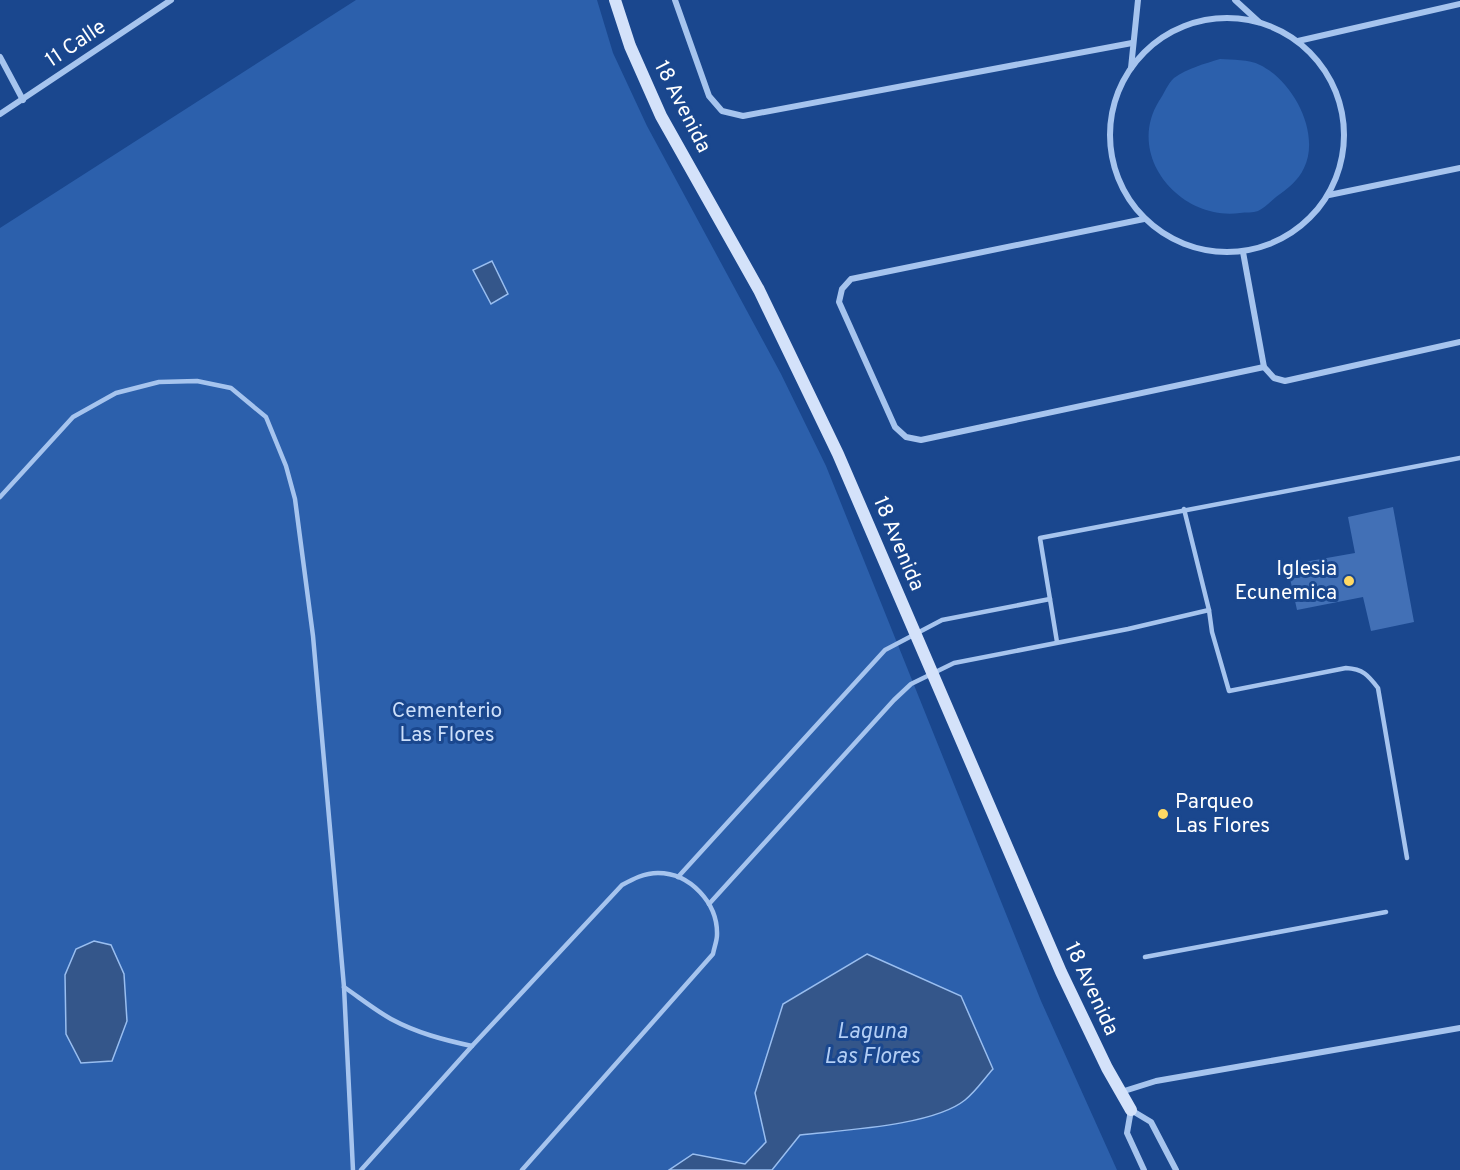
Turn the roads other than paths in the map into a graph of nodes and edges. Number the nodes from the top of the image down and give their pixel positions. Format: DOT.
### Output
graph roads {
  1 [pos="171,0"];
  2 [pos="615,0"];
  3 [pos="675,0"];
  4 [pos="1138,0"];
  5 [pos="1235,0"];
  6 [pos="1460,4"];
  7 [pos="1259,22"];
  8 [pos="1298,41"];
  9 [pos="1132,43"];
  10 [pos="0,57"];
  11 [pos="1131,69"];
  12 [pos="23,100"];
  13 [pos="0,114"];
  14 [pos="1460,168"];
  15 [pos="1329,195"];
  16 [pos="1144,219"];
  17 [pos="1242,252"];
  18 [pos="1460,342"];
  19 [pos="1264,367"];
  20 [pos="1460,458"];
  21 [pos="0,497"];
  22 [pos="1184,509"];
  23 [pos="1050,598"];
  24 [pos="1209,610"];
  25 [pos="915,634"];
  26 [pos="1057,642"];
  27 [pos="932,675"];
  28 [pos="1407,858"];
  29 [pos="678,877"];
  30 [pos="709,904"];
  31 [pos="1386,912"];
  32 [pos="1145,957"];
  33 [pos="344,987"];
  34 [pos="1460,1028"];
  35 [pos="472,1046"];
  36 [pos="1121,1092"];
  37 [pos="1131,1110"];
  38 [pos="353,1170"];
  39 [pos="361,1170"];
  40 [pos="522,1170"];
  41 [pos="1144,1170"];
  42 [pos="1176,1170"];
  1 -- 12 [label="street, 11 Calle"];
  2 -- 25 [label="street, 18 Avenida"];
  3 -- 9 [label="street"];
  4 -- 9 [label="street"];
  5 -- 7 [label="street"];
  6 -- 8 [label="street"];
  7 -- 8 [label="street"];
  7 -- 11 [label="street"];
  8 -- 15 [label="street"];
  9 -- 11 [label="street"];
  10 -- 12 [label="street"];
  11 -- 16 [label="street"];
  12 -- 13 [label="street, 11 Calle"];
  14 -- 15 [label="street"];
  15 -- 17 [label="street"];
  16 -- 17 [label="street"];
  16 -- 19 [label="street"];
  17 -- 19 [label="street"];
  18 -- 19 [label="street"];
  20 -- 22 [label="lane"];
  21 -- 33 [label="lane"];
  22 -- 23 [label="lane"];
  22 -- 24 [label="lane"];
  23 -- 25 [label="lane"];
  23 -- 26 [label="lane"];
  24 -- 26 [label="lane"];
  24 -- 28 [label="lane"];
  25 -- 27 [label="street, 18 Avenida"];
  25 -- 29 [label="lane"];
  26 -- 27 [label="lane"];
  27 -- 30 [label="lane"];
  27 -- 36 [label="street, 18 Avenida"];
  29 -- 30 [label="lane"];
  29 -- 35 [label="lane"];
  30 -- 40 [label="lane"];
  31 -- 32 [label="lane"];
  33 -- 35 [label="lane"];
  33 -- 38 [label="lane"];
  34 -- 36 [label="street"];
  35 -- 39 [label="lane"];
  36 -- 37 [label="street, 18 Avenida"];
  37 -- 41 [label="street"];
  37 -- 42 [label="street, 18 Avenida"];
}
